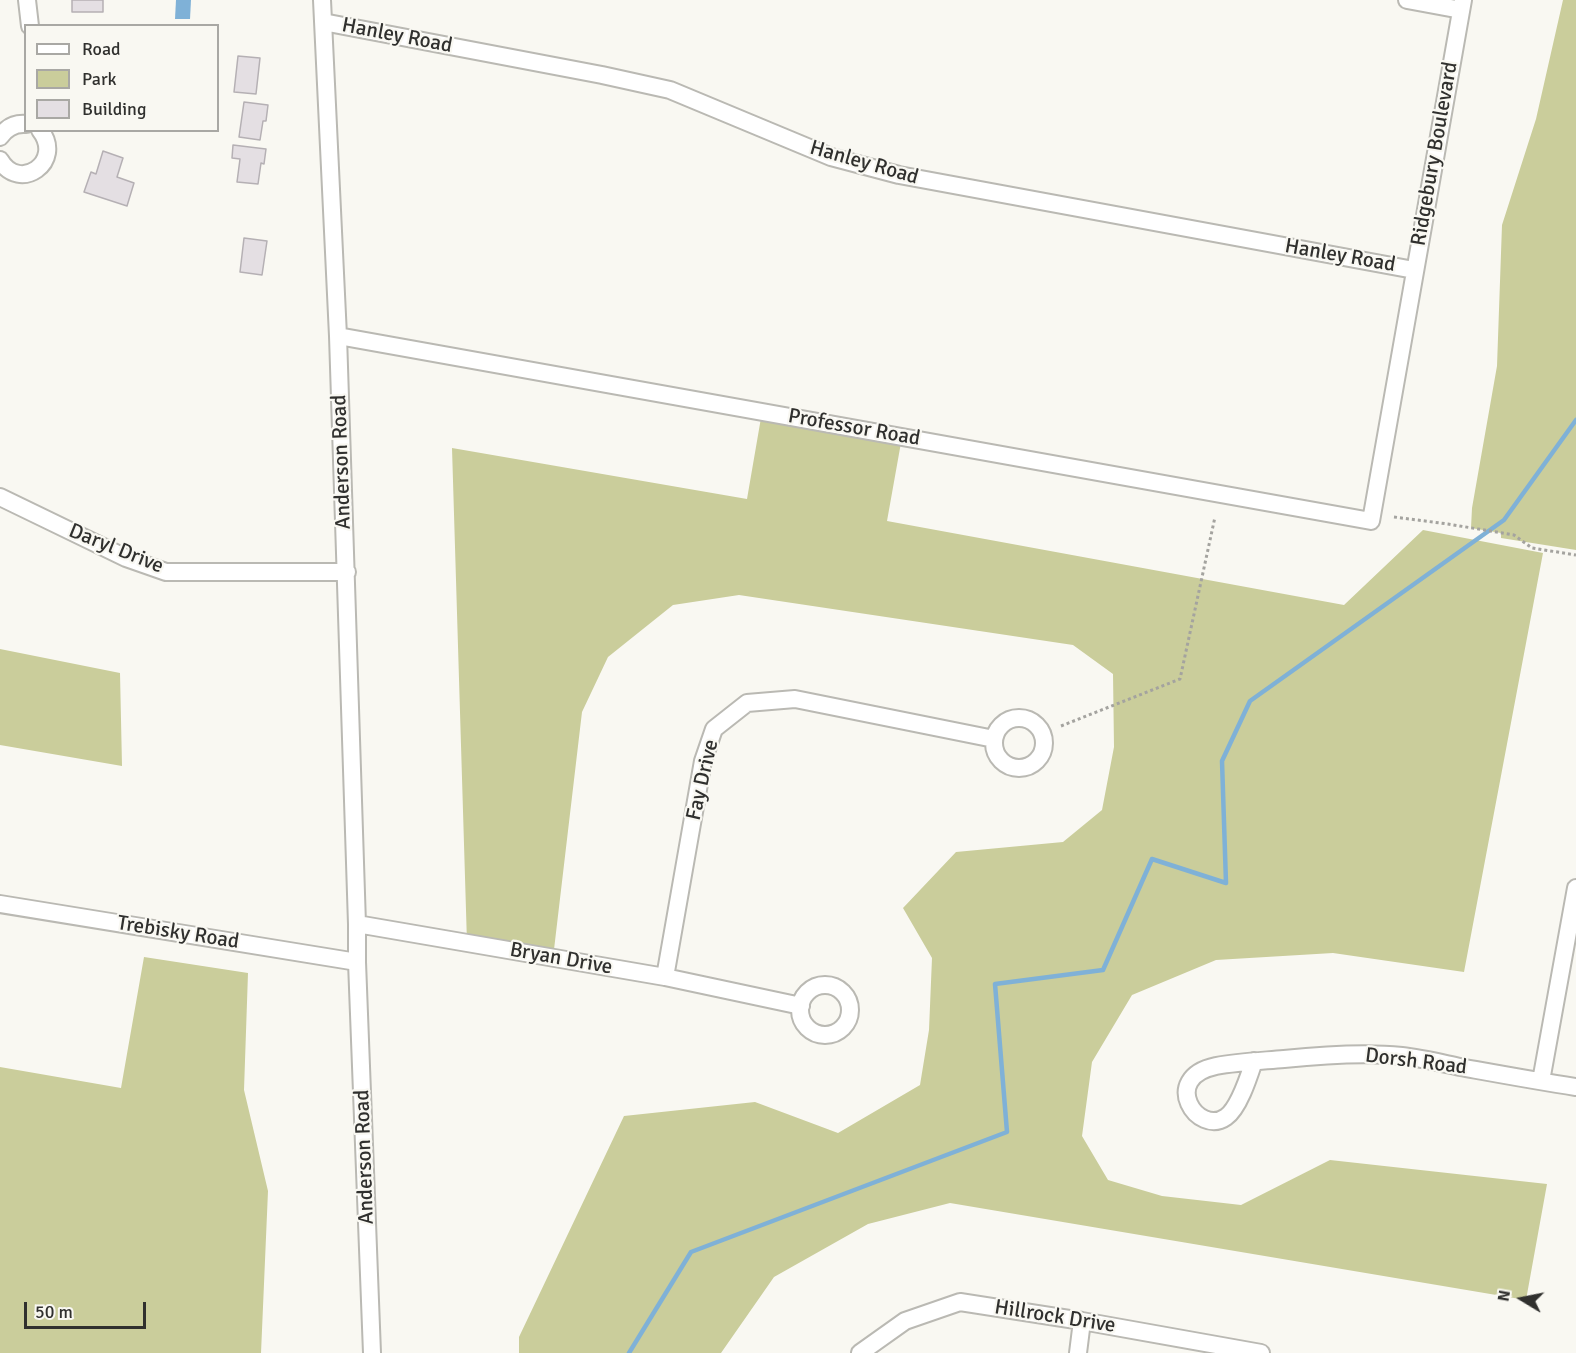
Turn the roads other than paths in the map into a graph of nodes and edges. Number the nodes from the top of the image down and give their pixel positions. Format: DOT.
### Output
graph roads {
  1 [pos="27,0"];
  2 [pos="322,0"];
  3 [pos="1407,0"];
  4 [pos="1462,5"];
  5 [pos="323,22"];
  6 [pos="30,24"];
  7 [pos="24,124"];
  8 [pos="41,132"];
  9 [pos="0,137"];
  10 [pos="0,160"];
  11 [pos="1414,270"];
  12 [pos="338,336"];
  13 [pos="0,497"];
  14 [pos="1371,520"];
  15 [pos="346,572"];
  16 [pos="994,739"];
  17 [pos="1576,888"];
  18 [pos="0,904"];
  19 [pos="357,924"];
  20 [pos="357,962"];
  21 [pos="665,977"];
  22 [pos="801,1006"];
  23 [pos="1254,1061"];
  24 [pos="1541,1081"];
  25 [pos="1576,1087"];
  26 [pos="1082,1321"];
  27 [pos="372,1353"];
  28 [pos="860,1353"];
  29 [pos="1078,1353"];
  30 [pos="1261,1353"];
  1 -- 6 [label="street"];
  2 -- 5 [label="street, Anderson Road"];
  3 -- 4 [label="street"];
  4 -- 11 [label="street, Ridgebury Boulevard"];
  5 -- 11 [label="street, Hanley Road"];
  5 -- 12 [label="street, Anderson Road"];
  7 -- 9 [label="street"];
  8 -- 10 [label="street"];
  11 -- 14 [label="street, Ridgebury Boulevard"];
  12 -- 14 [label="street, Professor Road"];
  12 -- 15 [label="street, Anderson Road"];
  13 -- 15 [label="street, Daryl Drive"];
  15 -- 19 [label="street, Anderson Road"];
  16 -- 21 [label="street, Fay Drive"];
  17 -- 24 [label="street"];
  18 -- 20 [label="street, Trebisky Road"];
  19 -- 20 [label="street"];
  19 -- 21 [label="street, Bryan Drive"];
  20 -- 27 [label="street, Anderson Road"];
  21 -- 22 [label="street, Bryan Drive"];
  23 -- 24 [label="street, Dorsh Road"];
  24 -- 25 [label="street, Dorsh Road"];
  26 -- 28 [label="street, Hillrock Drive"];
  26 -- 29 [label="street"];
  26 -- 30 [label="street, Hillrock Drive"];
}
